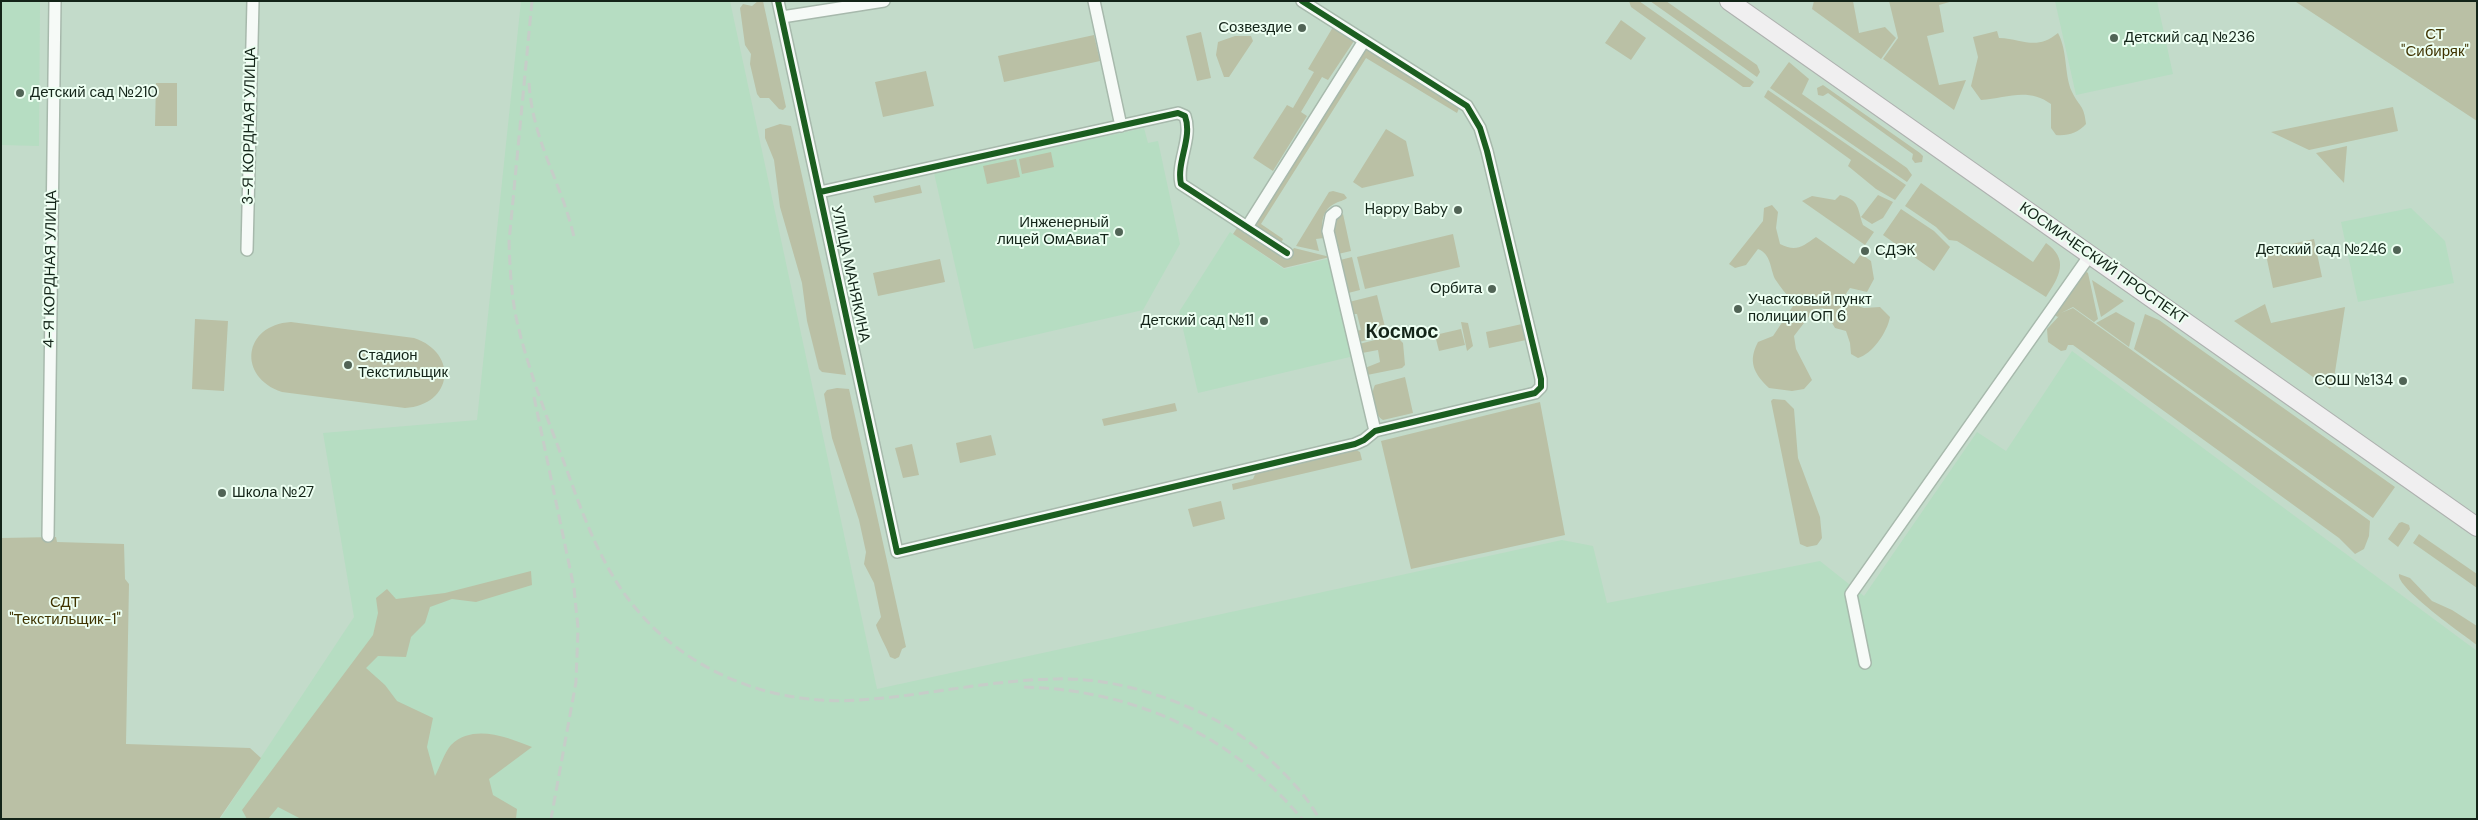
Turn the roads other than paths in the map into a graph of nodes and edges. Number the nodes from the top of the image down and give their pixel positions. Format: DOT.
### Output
graph roads {
  1 [pos="55,1"];
  2 [pos="253,1"];
  3 [pos="778,1"];
  4 [pos="884,1"];
  5 [pos="1094,1"];
  6 [pos="1302,1"];
  7 [pos="1729,1"];
  8 [pos="782,17"];
  9 [pos="1364,40"];
  10 [pos="1121,126"];
  11 [pos="820,192"];
  12 [pos="1336,212"];
  13 [pos="1247,227"];
  14 [pos="247,250"];
  15 [pos="1287,253"];
  16 [pos="2090,255"];
  17 [pos="1375,431"];
  18 [pos="2477,528"];
  19 [pos="48,536"];
  20 [pos="1864,663"];
  1 -- 19 [label="street, 4-Я КОРДНАЯ УЛИЦА"];
  2 -- 14 [label="street, 3-Я КОРДНАЯ УЛИЦА"];
  3 -- 8 [label="street, УЛИЦА МАНЯКИНА"];
  4 -- 8 [label="street"];
  5 -- 10 [label="street"];
  6 -- 9 [label="street"];
  7 -- 16 [label="main road, КОСМИЧЕСКИЙ ПРОСПЕКТ"];
  8 -- 11 [label="street, УЛИЦА МАНЯКИНА"];
  9 -- 13 [label="street"];
  9 -- 17 [label="street"];
  10 -- 11 [label="street"];
  10 -- 13 [label="street"];
  11 -- 17 [label="street, УЛИЦА МАНЯКИНА"];
  12 -- 17 [label="street"];
  13 -- 15 [label="street"];
  16 -- 18 [label="main road, КОСМИЧЕСКИЙ ПРОСПЕКТ"];
  16 -- 20 [label="street"];
}
